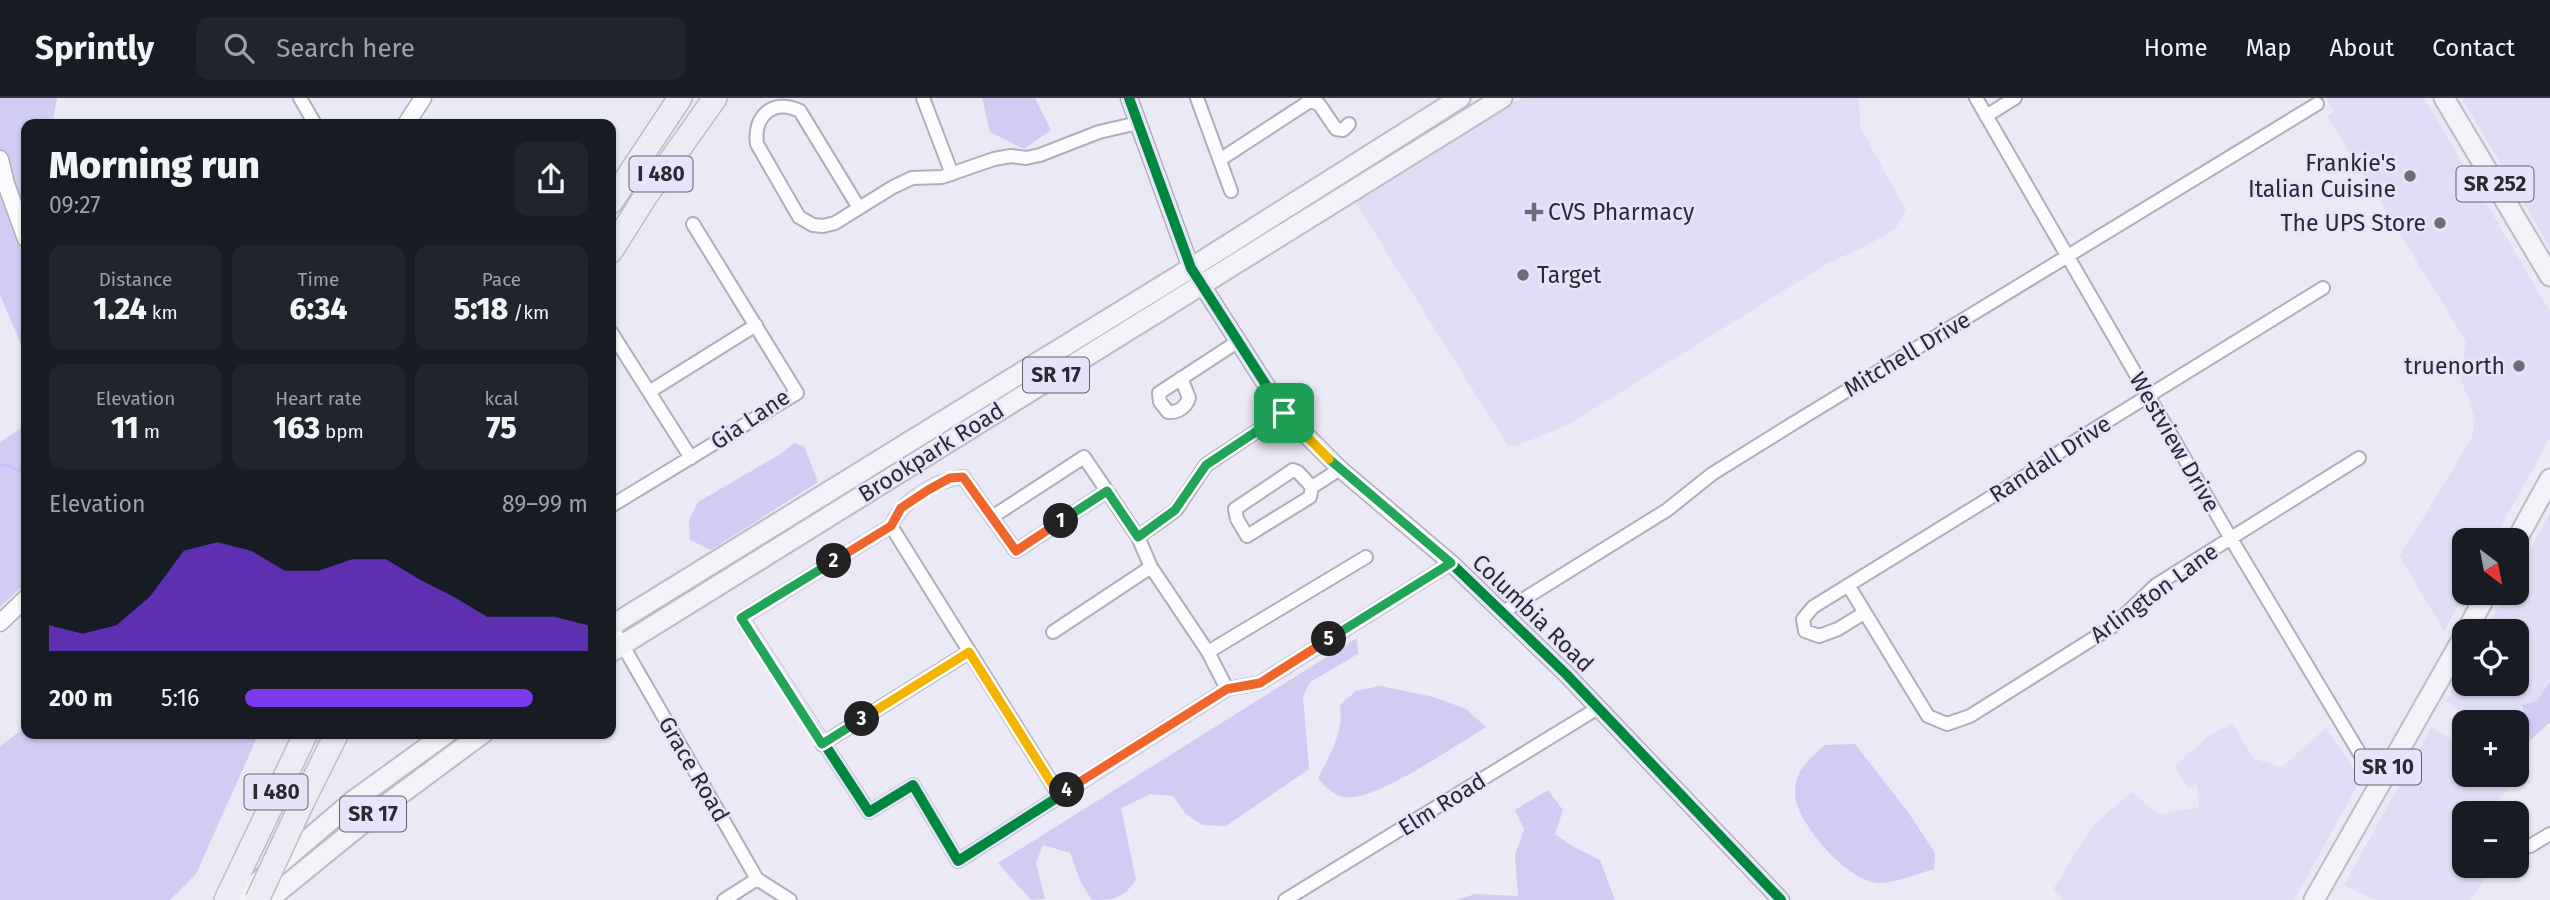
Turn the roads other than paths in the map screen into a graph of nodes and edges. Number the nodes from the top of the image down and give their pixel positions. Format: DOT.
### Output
graph roads {
  1 [pos="300,98"];
  2 [pos="423,98"];
  3 [pos="680,98"];
  4 [pos="715,98"];
  5 [pos="923,98"];
  6 [pos="1129,98"];
  7 [pos="1197,98"];
  8 [pos="1460,98"];
  9 [pos="1502,98"];
  10 [pos="1976,98"];
  11 [pos="2015,98"];
  12 [pos="2445,98"];
  13 [pos="1309,100"];
  14 [pos="2318,103"];
  15 [pos="1986,116"];
  16 [pos="312,119"];
  17 [pos="409,119"];
  18 [pos="1138,123"];
  19 [pos="1349,124"];
  20 [pos="0,159"];
  21 [pos="1221,159"];
  22 [pos="952,174"];
  23 [pos="1231,191"];
  24 [pos="616,194"];
  25 [pos="859,208"];
  26 [pos="693,224"];
  27 [pos="21,225"];
  28 [pos="616,243"];
  29 [pos="2068,256"];
  30 [pos="1197,276"];
  31 [pos="2550,276"];
  32 [pos="2323,288"];
  33 [pos="756,325"];
  34 [pos="616,340"];
  35 [pos="1237,342"];
  36 [pos="1181,378"];
  37 [pos="649,392"];
  38 [pos="2149,395"];
  39 [pos="1284,413"];
  40 [pos="691,458"];
  41 [pos="2359,458"];
  42 [pos="1340,469"];
  43 [pos="2550,479"];
  44 [pos="1312,487"];
  45 [pos="1107,491"];
  46 [pos="616,503"];
  47 [pos="992,517"];
  48 [pos="891,526"];
  49 [pos="2523,528"];
  50 [pos="1138,537"];
  51 [pos="2230,537"];
  52 [pos="1366,557"];
  53 [pos="1451,563"];
  54 [pos="1152,567"];
  55 [pos="1848,585"];
  56 [pos="21,603"];
  57 [pos="1503,612"];
  58 [pos="1864,613"];
  59 [pos="616,622"];
  60 [pos="0,623"];
  61 [pos="1053,632"];
  62 [pos="617,648"];
  63 [pos="969,652"];
  64 [pos="1208,652"];
  65 [pos="2452,658"];
  66 [pos="1227,689"];
  67 [pos="1598,708"];
  68 [pos="303,739"];
  69 [pos="334,739"];
  70 [pos="439,739"];
  71 [pos="475,739"];
  72 [pos="822,744"];
  73 [pos="2378,784"];
  74 [pos="1059,795"];
  75 [pos="2550,834"];
  76 [pos="2530,846"];
  77 [pos="757,879"];
  78 [pos="226,900"];
  79 [pos="237,900"];
  80 [pos="257,900"];
  81 [pos="268,900"];
  82 [pos="724,900"];
  83 [pos="790,900"];
  84 [pos="1285,900"];
  85 [pos="1781,900"];
  86 [pos="2314,900"];
  1 -- 16 [label="street"];
  2 -- 17 [label="street"];
  3 -- 24 [label="highway, I 480"];
  4 -- 28 [label="highway, I 480"];
  5 -- 22 [label="street"];
  6 -- 18 [label="street, Columbia Road"];
  7 -- 21 [label="street"];
  8 -- 30 [label="main road, Brookpark Road / SR 17"];
  9 -- 30 [label="main road, Brookpark Road / SR 17"];
  10 -- 15 [label="street, Westview Drive"];
  11 -- 15 [label="street"];
  12 -- 31 [label="main road, SR 252"];
  13 -- 19 [label="street"];
  13 -- 21 [label="street"];
  14 -- 29 [label="street, Mitchell Drive"];
  15 -- 29 [label="street, Westview Drive"];
  18 -- 22 [label="street"];
  18 -- 30 [label="street, Columbia Road"];
  20 -- 27 [label="street"];
  21 -- 23 [label="street"];
  22 -- 25 [label="street"];
  25 -- 25 [label="street"];
  26 -- 33 [label="street, Gia Lane"];
  29 -- 38 [label="street, Westview Drive"];
  29 -- 57 [label="street, Mitchell Drive"];
  30 -- 35 [label="street, Columbia Road"];
  30 -- 59 [label="main road, Brookpark Road / SR 17"];
  30 -- 62 [label="main road, Brookpark Road / SR 17"];
  32 -- 38 [label="street, Randall Drive"];
  33 -- 37 [label="street"];
  33 -- 40 [label="street, Gia Lane"];
  34 -- 37 [label="street"];
  35 -- 36 [label="street"];
  35 -- 39 [label="street, Columbia Road"];
  37 -- 40 [label="street"];
  38 -- 51 [label="street, Westview Drive"];
  38 -- 55 [label="street, Randall Drive"];
  39 -- 42 [label="street, Columbia Road"];
  39 -- 50 [label="street"];
  40 -- 46 [label="street, Gia Lane"];
  41 -- 51 [label="street, Arlington Lane"];
  42 -- 44 [label="street"];
  42 -- 53 [label="street, Columbia Road"];
  43 -- 49 [label="main road"];
  44 -- 44 [label="street"];
  45 -- 47 [label="street"];
  45 -- 47 [label="street"];
  45 -- 50 [label="street"];
  47 -- 48 [label="street"];
  48 -- 63 [label="street"];
  48 -- 72 [label="street"];
  50 -- 54 [label="street"];
  51 -- 58 [label="street, Arlington Lane"];
  51 -- 73 [label="street, Westview Drive"];
  52 -- 64 [label="street"];
  53 -- 57 [label="street, Columbia Road"];
  53 -- 66 [label="street"];
  54 -- 61 [label="street"];
  54 -- 64 [label="street"];
  55 -- 58 [label="street"];
  55 -- 58 [label="street, Randall Drive"];
  56 -- 60 [label="street"];
  57 -- 67 [label="street, Columbia Road"];
  62 -- 77 [label="street, Grace Road"];
  63 -- 72 [label="street"];
  63 -- 74 [label="street"];
  64 -- 66 [label="street"];
  65 -- 73 [label="main road, SR 10"];
  66 -- 74 [label="street"];
  67 -- 84 [label="street, Elm Road"];
  67 -- 85 [label="street, Columbia Road"];
  68 -- 78 [label="highway, I 480"];
  69 -- 80 [label="highway, I 480, bridge"];
  70 -- 79 [label="main road, SR 17"];
  71 -- 81 [label="main road, SR 17"];
  72 -- 74 [label="street"];
  73 -- 86 [label="main road, SR 10"];
  75 -- 76 [label="street"];
  77 -- 82 [label="street"];
  77 -- 83 [label="street, Grace Road"];
}
